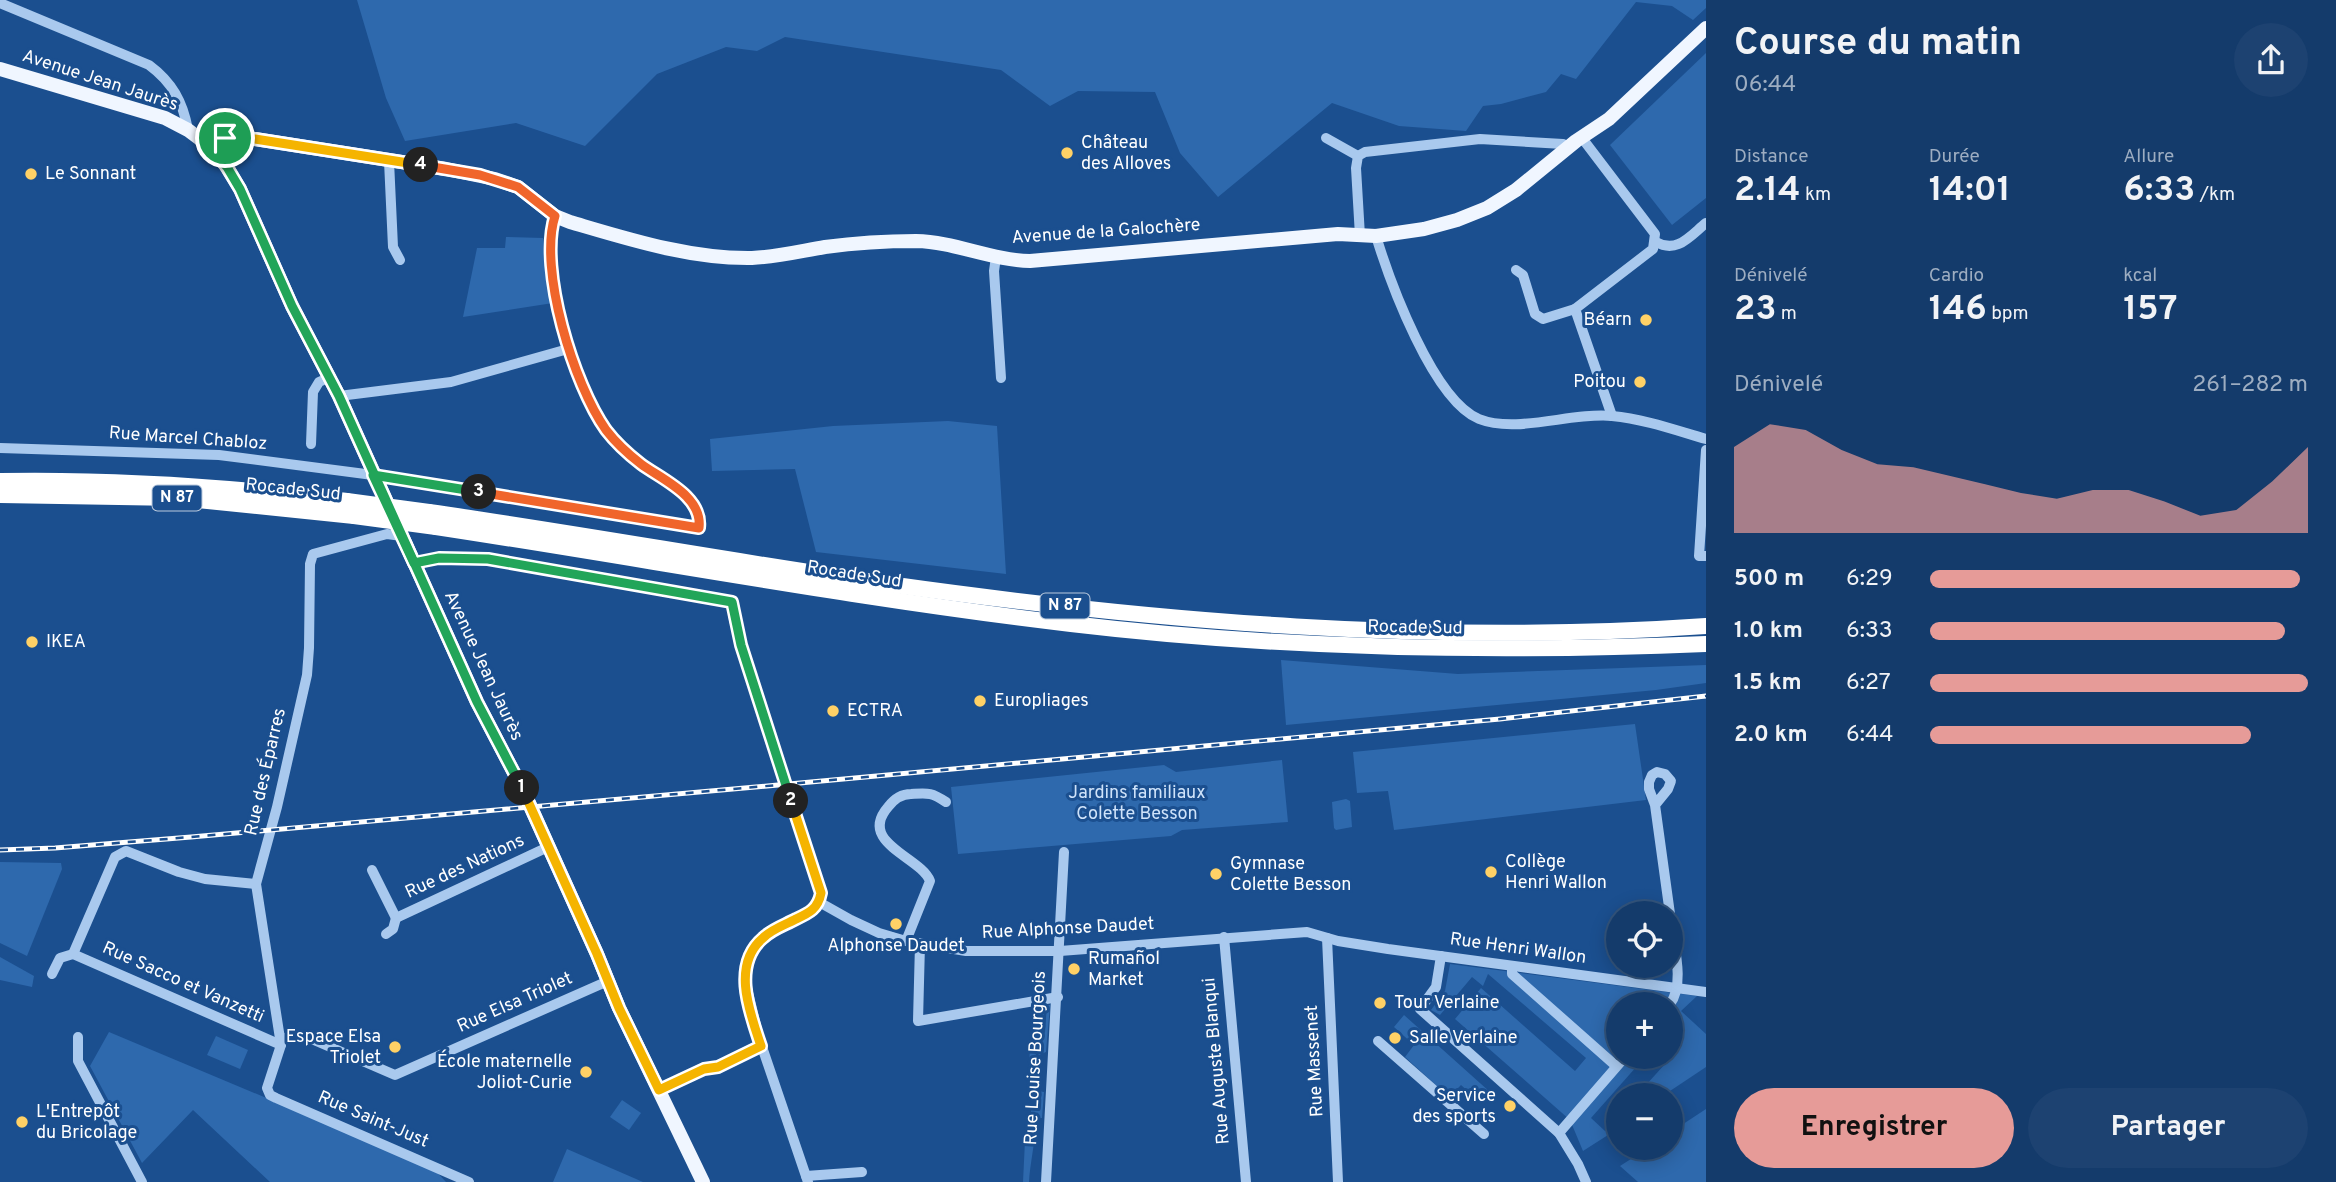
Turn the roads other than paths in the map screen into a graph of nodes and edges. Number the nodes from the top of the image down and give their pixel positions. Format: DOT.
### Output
graph roads {
  1 [pos="0,3"];
  2 [pos="1706,28"];
  3 [pos="0,69"];
  4 [pos="175,93"];
  5 [pos="165,118"];
  6 [pos="188,130"];
  7 [pos="242,138"];
  8 [pos="1326,138"];
  9 [pos="1581,138"];
  10 [pos="208,145"];
  11 [pos="1568,148"];
  12 [pos="1358,156"];
  13 [pos="389,160"];
  14 [pos="227,167"];
  15 [pos="555,216"];
  16 [pos="1706,223"];
  17 [pos="1360,236"];
  18 [pos="1376,236"];
  19 [pos="1656,242"];
  20 [pos="996,257"];
  21 [pos="400,260"];
  22 [pos="1516,270"];
  23 [pos="1575,309"];
  24 [pos="568,349"];
  25 [pos="330,377"];
  26 [pos="1001,378"];
  27 [pos="339,396"];
  28 [pos="1612,416"];
  29 [pos="1706,439"];
  30 [pos="311,444"];
  31 [pos="0,448"];
  32 [pos="1706,450"];
  33 [pos="373,475"];
  34 [pos="0,481"];
  35 [pos="0,495"];
  36 [pos="350,508"];
  37 [pos="432,519"];
  38 [pos="402,536"];
  39 [pos="1706,556"];
  40 [pos="414,563"];
  41 [pos="1706,626"];
  42 [pos="1706,643"];
  43 [pos="946,802"];
  44 [pos="1655,806"];
  45 [pos="548,847"];
  46 [pos="1064,852"];
  47 [pos="372,870"];
  48 [pos="256,884"];
  49 [pos="1668,901"];
  50 [pos="819,902"];
  51 [pos="396,918"];
  52 [pos="386,934"];
  53 [pos="1224,937"];
  54 [pos="1327,938"];
  55 [pos="906,941"];
  56 [pos="920,944"];
  57 [pos="1060,951"];
  58 [pos="73,954"];
  59 [pos="1441,956"];
  60 [pos="1512,966"];
  61 [pos="52,974"];
  62 [pos="1676,978"];
  63 [pos="608,981"];
  64 [pos="1676,988"];
  65 [pos="1675,992"];
  66 [pos="1706,992"];
  67 [pos="1058,997"];
  68 [pos="78,1037"];
  69 [pos="1378,1041"];
  70 [pos="280,1042"];
  71 [pos="761,1046"];
  72 [pos="1606,1057"];
  73 [pos="1613,1069"];
  74 [pos="267,1088"];
  75 [pos="659,1090"];
  76 [pos="1559,1133"];
  77 [pos="1484,1134"];
  78 [pos="862,1172"];
  79 [pos="807,1179"];
  80 [pos="142,1182"];
  81 [pos="469,1182"];
  82 [pos="703,1182"];
  83 [pos="1046,1182"];
  84 [pos="1245,1182"];
  85 [pos="1338,1182"];
  86 [pos="1586,1182"];
  1 -- 4 [label="street"];
  2 -- 9 [label="main road, Avenue de la Galochère"];
  3 -- 5 [label="main road, Avenue Jean Jaurès"];
  4 -- 5 [label="street"];
  4 -- 6 [label="street"];
  5 -- 6 [label="main road, Avenue Jean Jaurès"];
  6 -- 10 [label="main road, Avenue Jean Jaurès"];
  7 -- 10 [label="main road, Avenue de la Galochère"];
  7 -- 13 [label="main road, Avenue de la Galochère"];
  7 -- 14 [label="main road"];
  8 -- 12 [label="street"];
  9 -- 11 [label="main road, Avenue de la Galochère"];
  9 -- 19 [label="street"];
  10 -- 14 [label="main road, Avenue Jean Jaurès"];
  11 -- 12 [label="street"];
  11 -- 18 [label="main road, Avenue de la Galochère"];
  12 -- 17 [label="street"];
  13 -- 15 [label="main road, Avenue de la Galochère"];
  13 -- 21 [label="street"];
  14 -- 25 [label="main road, Avenue Jean Jaurès"];
  15 -- 20 [label="main road, Avenue de la Galochère"];
  15 -- 24 [label="street"];
  16 -- 19 [label="street"];
  17 -- 18 [label="main road, Avenue de la Galochère"];
  17 -- 20 [label="main road, Avenue de la Galochère"];
  18 -- 28 [label="street"];
  19 -- 23 [label="street"];
  20 -- 26 [label="street"];
  22 -- 23 [label="street"];
  23 -- 28 [label="street"];
  24 -- 27 [label="street"];
  24 -- 33 [label="street, Rue Marcel Chabloz"];
  25 -- 27 [label="main road, Avenue Jean Jaurès"];
  25 -- 30 [label="street"];
  27 -- 33 [label="main road, Avenue Jean Jaurès"];
  28 -- 29 [label="street"];
  31 -- 33 [label="street, Rue Marcel Chabloz"];
  32 -- 39 [label="street"];
  33 -- 38 [label="main road, Avenue Jean Jaurès"];
  34 -- 36 [label="highway, Rocade Sud / N 87"];
  35 -- 36 [label="highway, Rocade Sud / N 87"];
  36 -- 37 [label="highway, Rocade Sud / N 87, bridge"];
  37 -- 41 [label="highway, Rocade Sud / N 87"];
  37 -- 42 [label="highway, Rocade Sud / N 87"];
  38 -- 40 [label="main road, Avenue Jean Jaurès"];
  38 -- 48 [label="street, Rue des Éparres"];
  40 -- 45 [label="main road, Avenue Jean Jaurès"];
  40 -- 50 [label="street"];
  43 -- 55 [label="street"];
  44 -- 49 [label="street"];
  45 -- 51 [label="street, Rue des Nations"];
  45 -- 63 [label="main road, Avenue Jean Jaurès"];
  46 -- 57 [label="street, Rue Louise Bourgeois"];
  47 -- 51 [label="street, Rue des Nations"];
  48 -- 58 [label="street, Rue Sacco et Vanzetti"];
  48 -- 70 [label="street, Rue des Éparres"];
  50 -- 55 [label="street, Rue Alphonse Daudet"];
  50 -- 71 [label="street"];
  51 -- 52 [label="street, Rue des Nations"];
  53 -- 54 [label="street, Rue Alphonse Daudet"];
  53 -- 57 [label="street, Rue Alphonse Daudet"];
  53 -- 84 [label="street, Rue Auguste Blanqui"];
  54 -- 59 [label="street, Rue Henri Wallon"];
  54 -- 85 [label="street, Rue Massenet"];
  55 -- 56 [label="street, Rue Alphonse Daudet"];
  56 -- 57 [label="street, Rue Alphonse Daudet"];
  56 -- 67 [label="street"];
  57 -- 67 [label="street, Rue Louise Bourgeois"];
  58 -- 61 [label="street"];
  58 -- 70 [label="street, Rue Sacco et Vanzetti"];
  59 -- 60 [label="street, Rue Henri Wallon"];
  59 -- 76 [label="street"];
  60 -- 64 [label="street, Rue Henri Wallon"];
  60 -- 72 [label="street"];
  62 -- 64 [label="street"];
  63 -- 70 [label="street, Rue Elsa Triolet"];
  63 -- 75 [label="main road, Avenue Jean Jaurès"];
  64 -- 65 [label="street"];
  64 -- 66 [label="street, Rue Henri Wallon"];
  67 -- 83 [label="street, Rue Louise Bourgeois"];
  68 -- 80 [label="street"];
  69 -- 77 [label="street"];
  70 -- 74 [label="street, Rue des Éparres"];
  71 -- 75 [label="street"];
  71 -- 79 [label="street"];
  73 -- 76 [label="street"];
  74 -- 81 [label="street, Rue Saint-Just"];
  75 -- 82 [label="main road, Avenue Jean Jaurès"];
  76 -- 86 [label="street"];
  78 -- 79 [label="street"];
}
